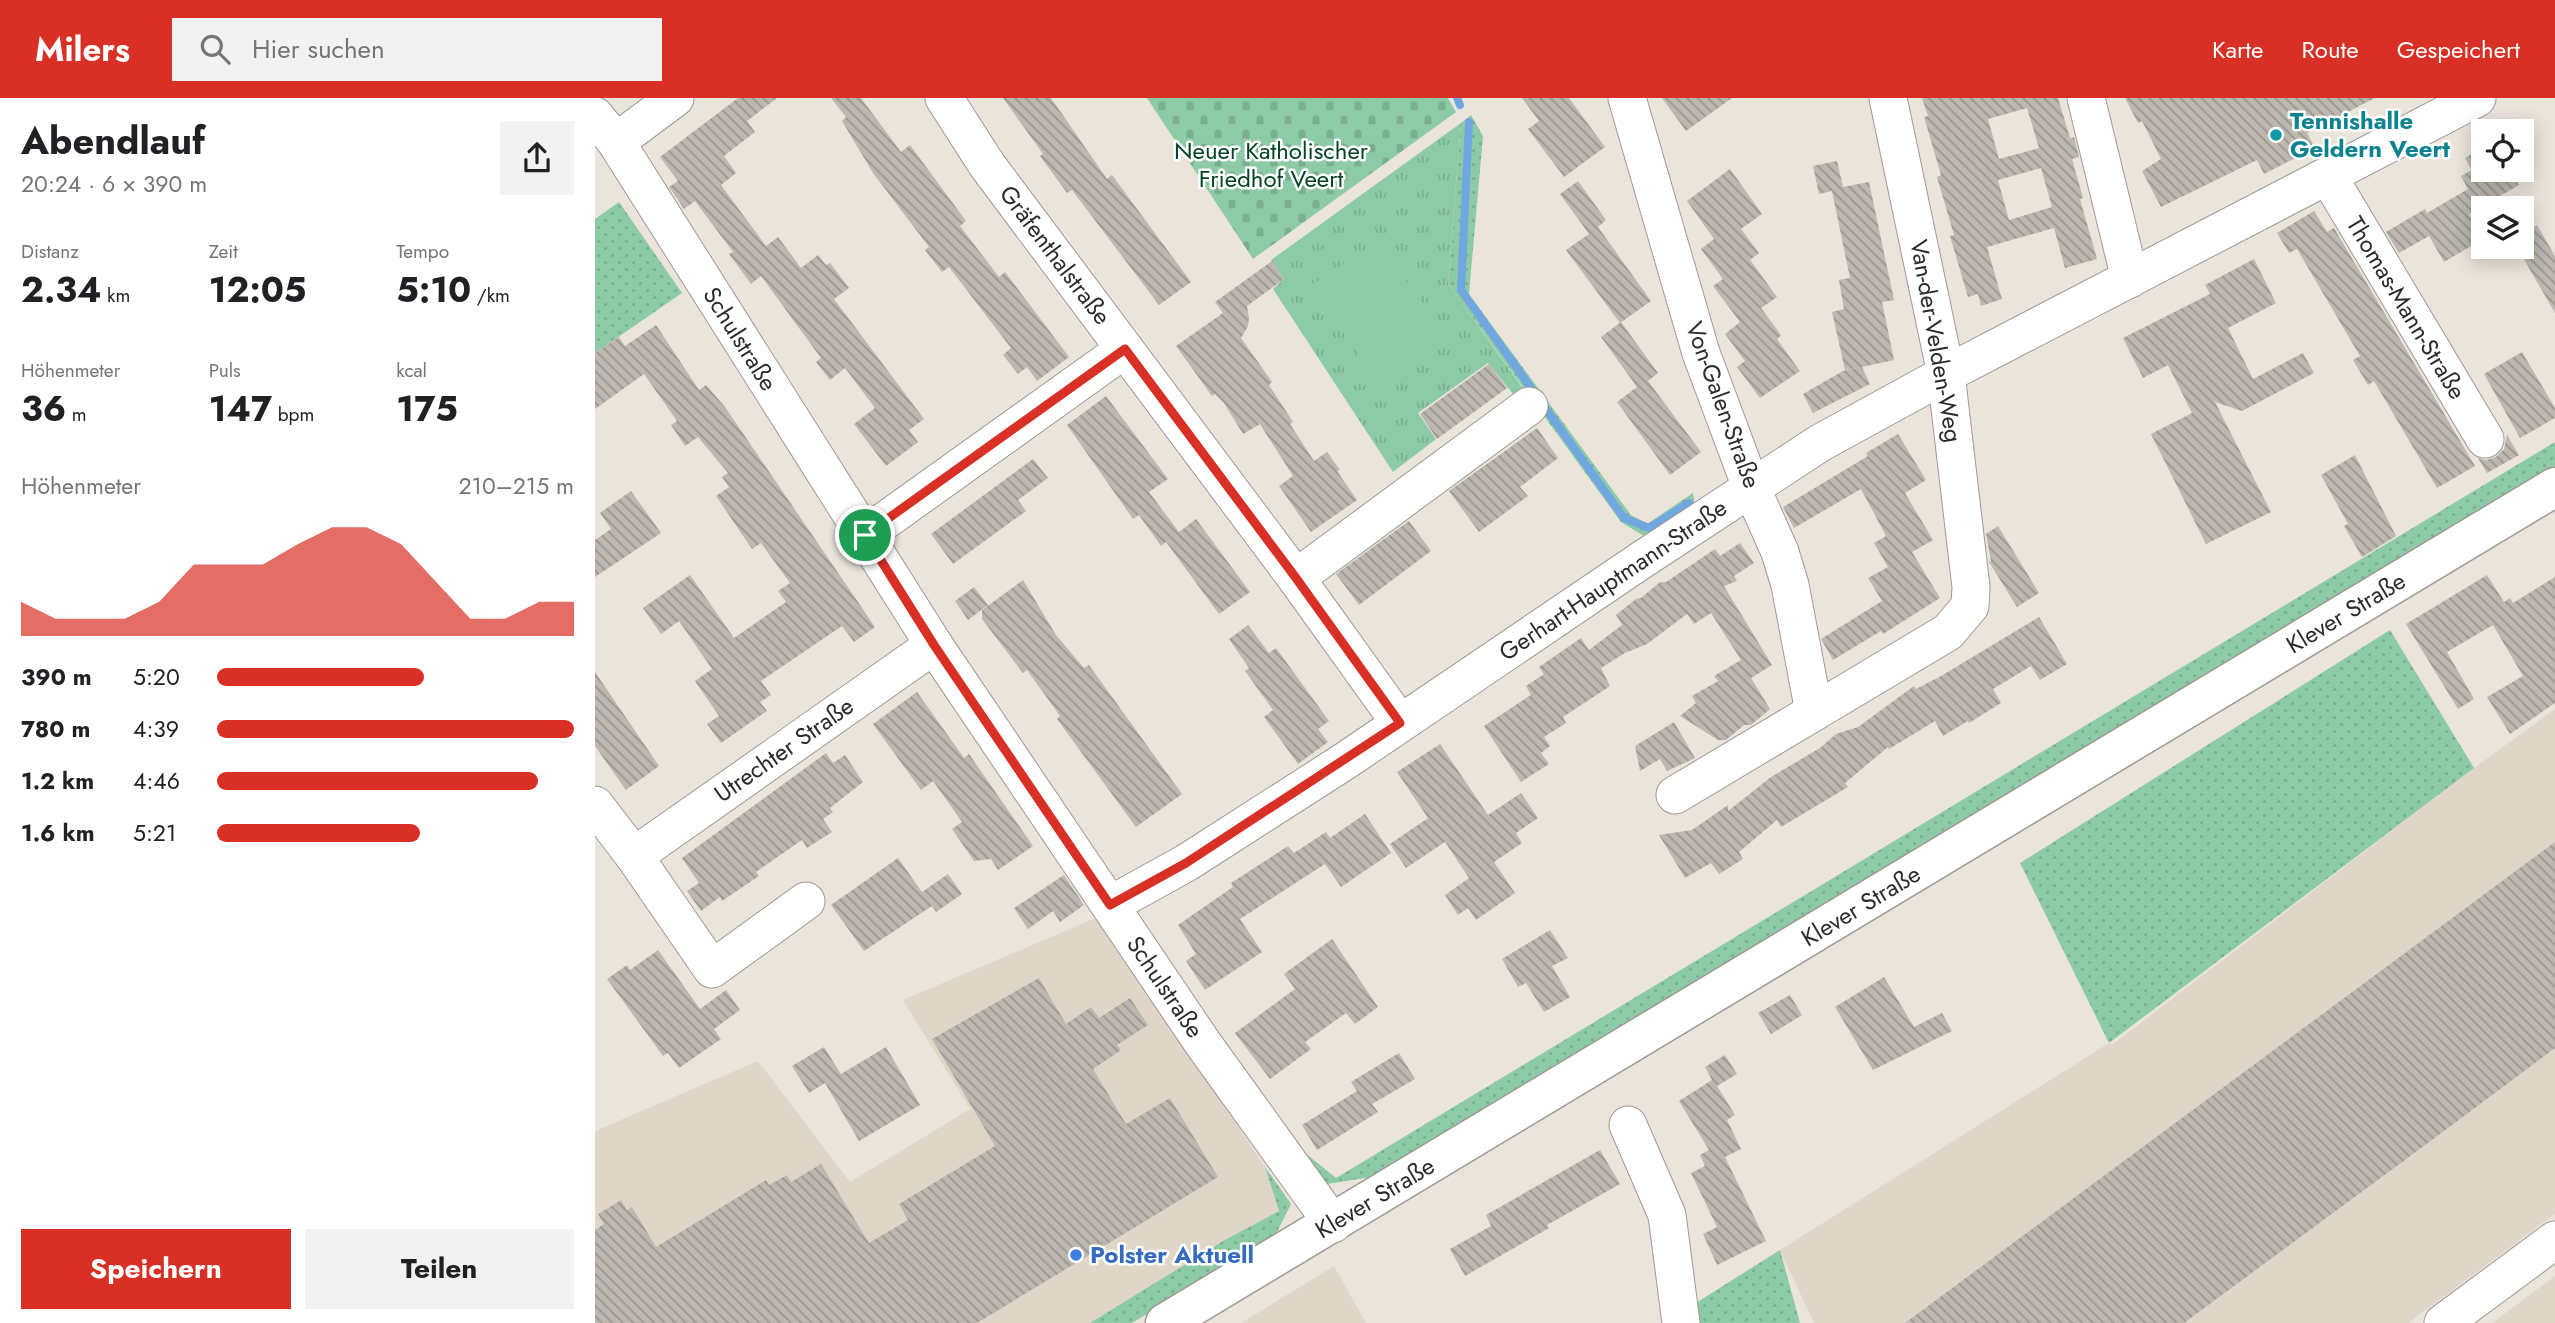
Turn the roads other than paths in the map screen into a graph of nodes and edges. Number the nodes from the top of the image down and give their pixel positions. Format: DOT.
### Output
graph roads {
  1 [pos="675,98"];
  2 [pos="944,98"];
  3 [pos="1626,98"];
  4 [pos="1888,98"];
  5 [pos="2086,98"];
  6 [pos="2477,98"];
  7 [pos="605,129"];
  8 [pos="2328,176"];
  9 [pos="2130,279"];
  10 [pos="1125,349"];
  11 [pos="1946,374"];
  12 [pos="1529,407"];
  13 [pos="2485,439"];
  14 [pos="1751,487"];
  15 [pos="2555,487"];
  16 [pos="865,535"];
  17 [pos="1296,578"];
  18 [pos="934,645"];
  19 [pos="1814,712"];
  20 [pos="1400,723"];
  21 [pos="1675,795"];
  22 [pos="595,805"];
  23 [pos="634,856"];
  24 [pos="806,901"];
  25 [pos="1110,905"];
  26 [pos="1628,1125"];
  27 [pos="1333,1224"];
  28 [pos="2555,1240"];
  29 [pos="1165,1323"];
  30 [pos="1681,1323"];
  31 [pos="2443,1323"];
  1 -- 7 [label="street, Schulstraße"];
  2 -- 10 [label="street, Gräfenthalstraße"];
  3 -- 14 [label="street, Von-Galen-Straße"];
  4 -- 11 [label="street, Van-der-Velden-Weg"];
  5 -- 9 [label="street"];
  6 -- 8 [label="street, Gerhart-Hauptmann-Straße"];
  7 -- 16 [label="street, Schulstraße"];
  8 -- 9 [label="street, Gerhart-Hauptmann-Straße"];
  8 -- 13 [label="street, Thomas-Mann-Straße"];
  9 -- 11 [label="street, Gerhart-Hauptmann-Straße"];
  10 -- 16 [label="street"];
  10 -- 17 [label="street, Gräfenthalstraße"];
  11 -- 14 [label="street, Gerhart-Hauptmann-Straße"];
  11 -- 19 [label="street, Van-der-Velden-Weg"];
  12 -- 17 [label="street"];
  14 -- 19 [label="street, Von-Galen-Straße"];
  14 -- 20 [label="street, Gerhart-Hauptmann-Straße"];
  15 -- 27 [label="main road, Klever Straße"];
  16 -- 18 [label="street, Schulstraße"];
  17 -- 20 [label="street, Gräfenthalstraße"];
  18 -- 23 [label="street, Utrechter Straße"];
  18 -- 25 [label="street, Schulstraße"];
  19 -- 21 [label="street"];
  20 -- 25 [label="street, Gerhart-Hauptmann-Straße"];
  22 -- 23 [label="street"];
  23 -- 24 [label="street"];
  25 -- 27 [label="street, Schulstraße"];
  26 -- 30 [label="street"];
  27 -- 29 [label="main road, Klever Straße"];
  28 -- 31 [label="street"];
}
